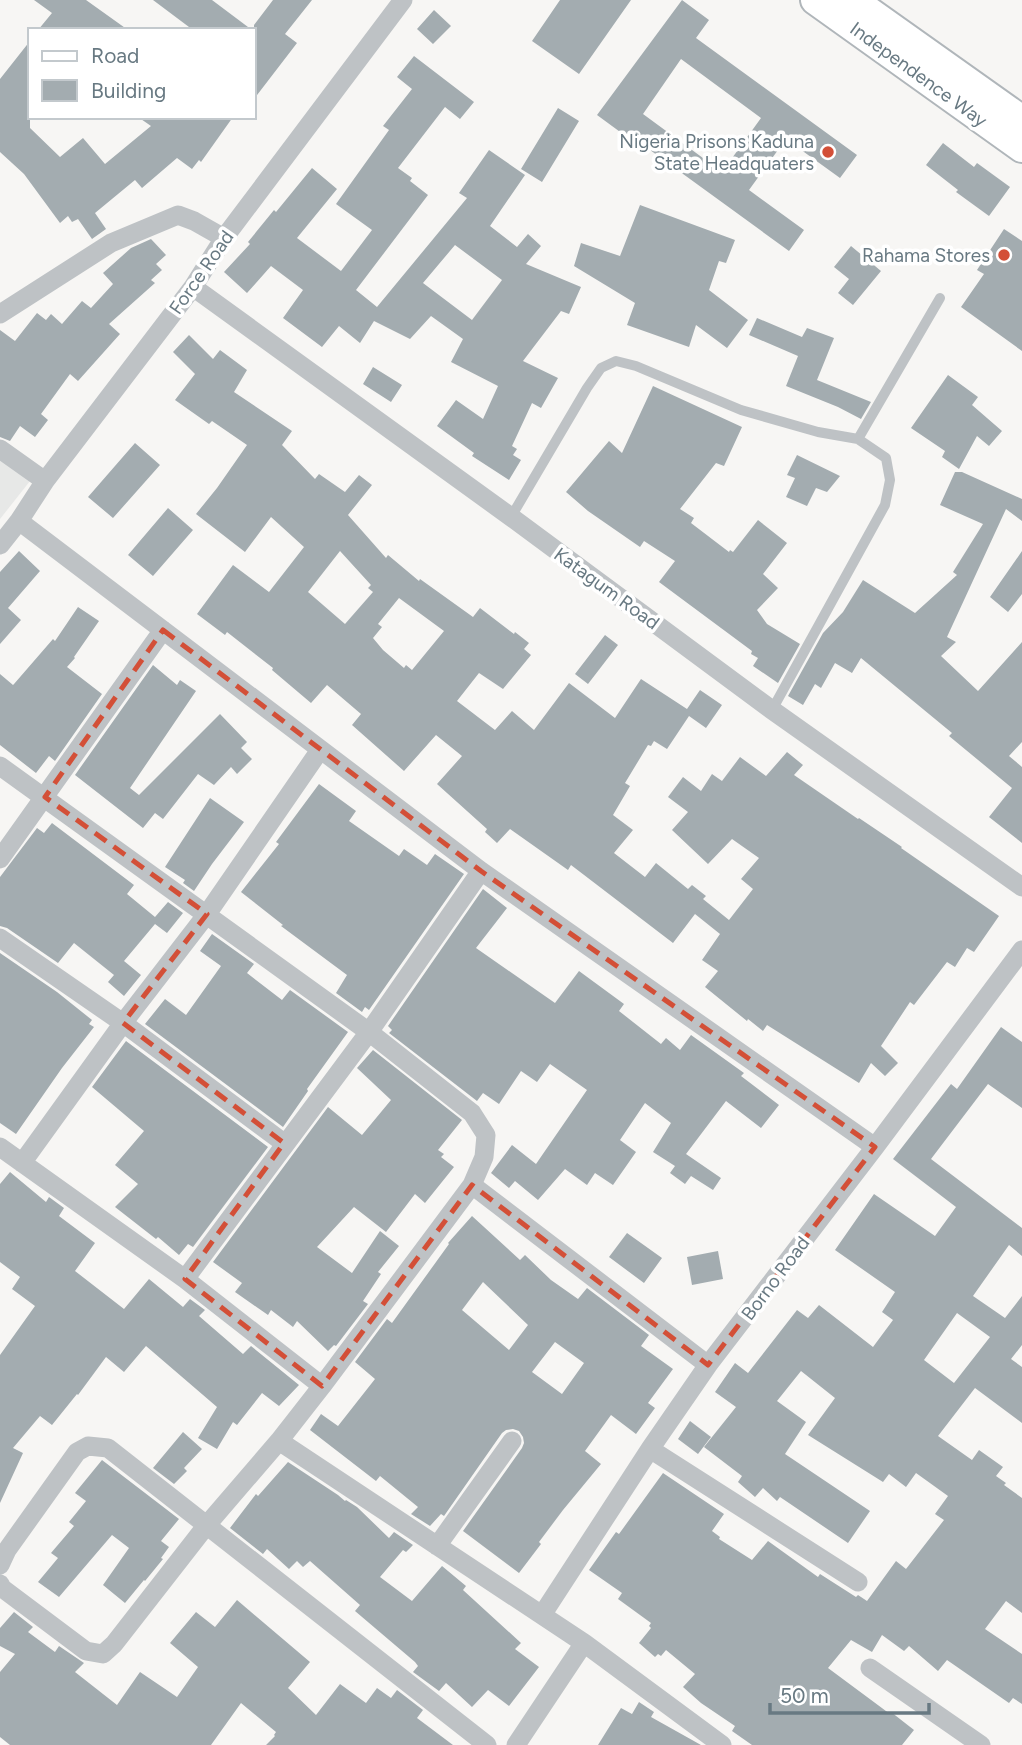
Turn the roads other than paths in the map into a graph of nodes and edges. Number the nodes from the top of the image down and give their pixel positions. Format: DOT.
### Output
graph roads {
  1 [pos="403,0"];
  2 [pos="815,0"];
  3 [pos="853,0"];
  4 [pos="1022,120"];
  5 [pos="1022,148"];
  6 [pos="224,238"];
  7 [pos="193,287"];
  8 [pos="940,298"];
  9 [pos="0,314"];
  10 [pos="858,439"];
  11 [pos="0,449"];
  12 [pos="45,481"];
  13 [pos="511,517"];
  14 [pos="19,521"];
  15 [pos="0,545"];
  16 [pos="163,630"];
  17 [pos="772,710"];
  18 [pos="320,750"];
  19 [pos="0,766"];
  20 [pos="45,797"];
  21 [pos="0,859"];
  22 [pos="481,871"];
  23 [pos="1022,887"];
  24 [pos="207,914"];
  25 [pos="0,938"];
  26 [pos="1022,950"];
  27 [pos="123,1023"];
  28 [pos="369,1032"];
  29 [pos="284,1143"];
  30 [pos="0,1147"];
  31 [pos="875,1147"];
  32 [pos="22,1163"];
  33 [pos="472,1185"];
  34 [pos="185,1279"];
  35 [pos="708,1365"];
  36 [pos="322,1386"];
  37 [pos="279,1441"];
  38 [pos="512,1441"];
  39 [pos="650,1449"];
  40 [pos="205,1526"];
  41 [pos="437,1546"];
  42 [pos="0,1565"];
  43 [pos="858,1582"];
  44 [pos="0,1584"];
  45 [pos="542,1615"];
  46 [pos="584,1643"];
  47 [pos="870,1668"];
  48 [pos="487,1745"];
  49 [pos="516,1745"];
  50 [pos="722,1745"];
  51 [pos="981,1745"];
  1 -- 6 [label="street, Force Road"];
  2 -- 5 [label="main road, Independence Way"];
  3 -- 4 [label="main road, Independence Way"];
  6 -- 7 [label="street, Force Road"];
  6 -- 9 [label="street"];
  7 -- 12 [label="street, Force Road"];
  7 -- 13 [label="street, Katagum Road"];
  8 -- 10 [label="lane"];
  10 -- 13 [label="lane"];
  10 -- 17 [label="lane"];
  11 -- 12 [label="street"];
  12 -- 14 [label="street, Force Road"];
  13 -- 17 [label="street, Katagum Road"];
  14 -- 15 [label="street, Force Road"];
  14 -- 16 [label="street"];
  16 -- 18 [label="street"];
  16 -- 20 [label="street"];
  17 -- 23 [label="street, Katagum Road"];
  18 -- 22 [label="street"];
  18 -- 24 [label="street"];
  19 -- 20 [label="street"];
  20 -- 21 [label="street"];
  20 -- 24 [label="street"];
  22 -- 28 [label="street"];
  22 -- 31 [label="street"];
  24 -- 27 [label="street"];
  24 -- 28 [label="street"];
  25 -- 27 [label="street"];
  26 -- 31 [label="street, Borno Road"];
  27 -- 29 [label="street"];
  27 -- 32 [label="street"];
  28 -- 29 [label="street"];
  28 -- 33 [label="street"];
  29 -- 34 [label="street"];
  30 -- 32 [label="street"];
  31 -- 35 [label="street, Borno Road"];
  32 -- 34 [label="street"];
  33 -- 35 [label="street"];
  33 -- 36 [label="street"];
  34 -- 36 [label="street"];
  35 -- 39 [label="street, Borno Road"];
  36 -- 37 [label="street"];
  37 -- 40 [label="street"];
  37 -- 41 [label="street"];
  38 -- 41 [label="street"];
  39 -- 43 [label="street"];
  39 -- 45 [label="street, Borno Road"];
  40 -- 42 [label="street"];
  40 -- 44 [label="street"];
  40 -- 48 [label="street"];
  41 -- 45 [label="street"];
  45 -- 46 [label="street"];
  46 -- 49 [label="street"];
  46 -- 50 [label="street"];
  47 -- 51 [label="street"];
}
